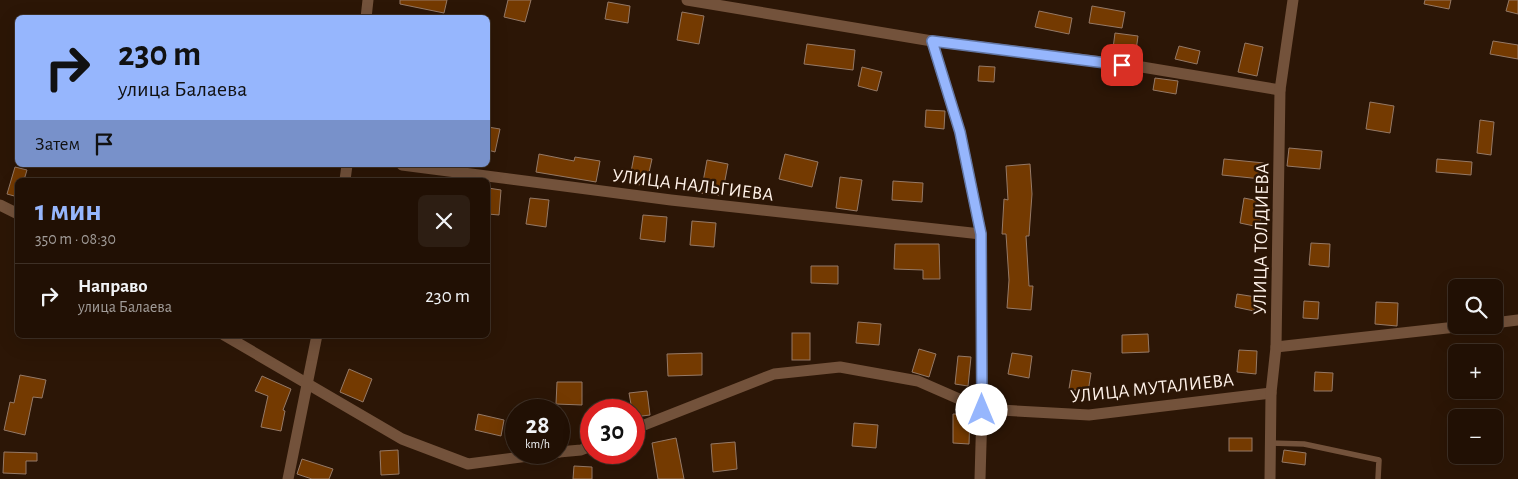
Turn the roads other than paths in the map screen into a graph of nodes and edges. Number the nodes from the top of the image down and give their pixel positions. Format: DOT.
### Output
graph roads {
  1 [pos="368,0"];
  2 [pos="686,0"];
  3 [pos="1293,0"];
  4 [pos="366,15"];
  5 [pos="932,41"];
  6 [pos="1280,90"];
  7 [pos="417,167"];
  8 [pos="0,204"];
  9 [pos="15,212"];
  10 [pos="981,234"];
  11 [pos="1518,320"];
  12 [pos="1503,322"];
  13 [pos="1448,328"];
  14 [pos="229,338"];
  15 [pos="316,338"];
  16 [pos="1276,347"];
  17 [pos="308,384"];
  18 [pos="1270,392"];
  19 [pos="982,410"];
  20 [pos="645,425"];
  21 [pos="1270,443"];
  22 [pos="505,459"];
  23 [pos="288,479"];
  24 [pos="980,479"];
  25 [pos="1270,479"];
  26 [pos="1378,479"];
  1 -- 4 [label="street"];
  2 -- 5 [label="street"];
  3 -- 6 [label="street, УЛИЦА ТОЛДИЕВА"];
  5 -- 6 [label="street"];
  5 -- 10 [label="street"];
  6 -- 16 [label="street, УЛИЦА ТОЛДИЕВА"];
  7 -- 10 [label="street, УЛИЦА НАЛЬГИЕВА"];
  8 -- 9 [label="street"];
  10 -- 19 [label="street"];
  11 -- 12 [label="street"];
  13 -- 16 [label="street"];
  14 -- 17 [label="street"];
  15 -- 17 [label="street"];
  16 -- 18 [label="street, УЛИЦА ТОЛДИЕВА"];
  17 -- 22 [label="street"];
  17 -- 23 [label="street"];
  18 -- 19 [label="street, УЛИЦА МУТАЛИЕВА"];
  18 -- 21 [label="street, УЛИЦА ТОЛДИЕВА"];
  19 -- 20 [label="street, УЛИЦА МУТАЛИЕВА"];
  19 -- 24 [label="street"];
  21 -- 25 [label="street, УЛИЦА ТОЛДИЕВА"];
  21 -- 26 [label="lane"];
}
